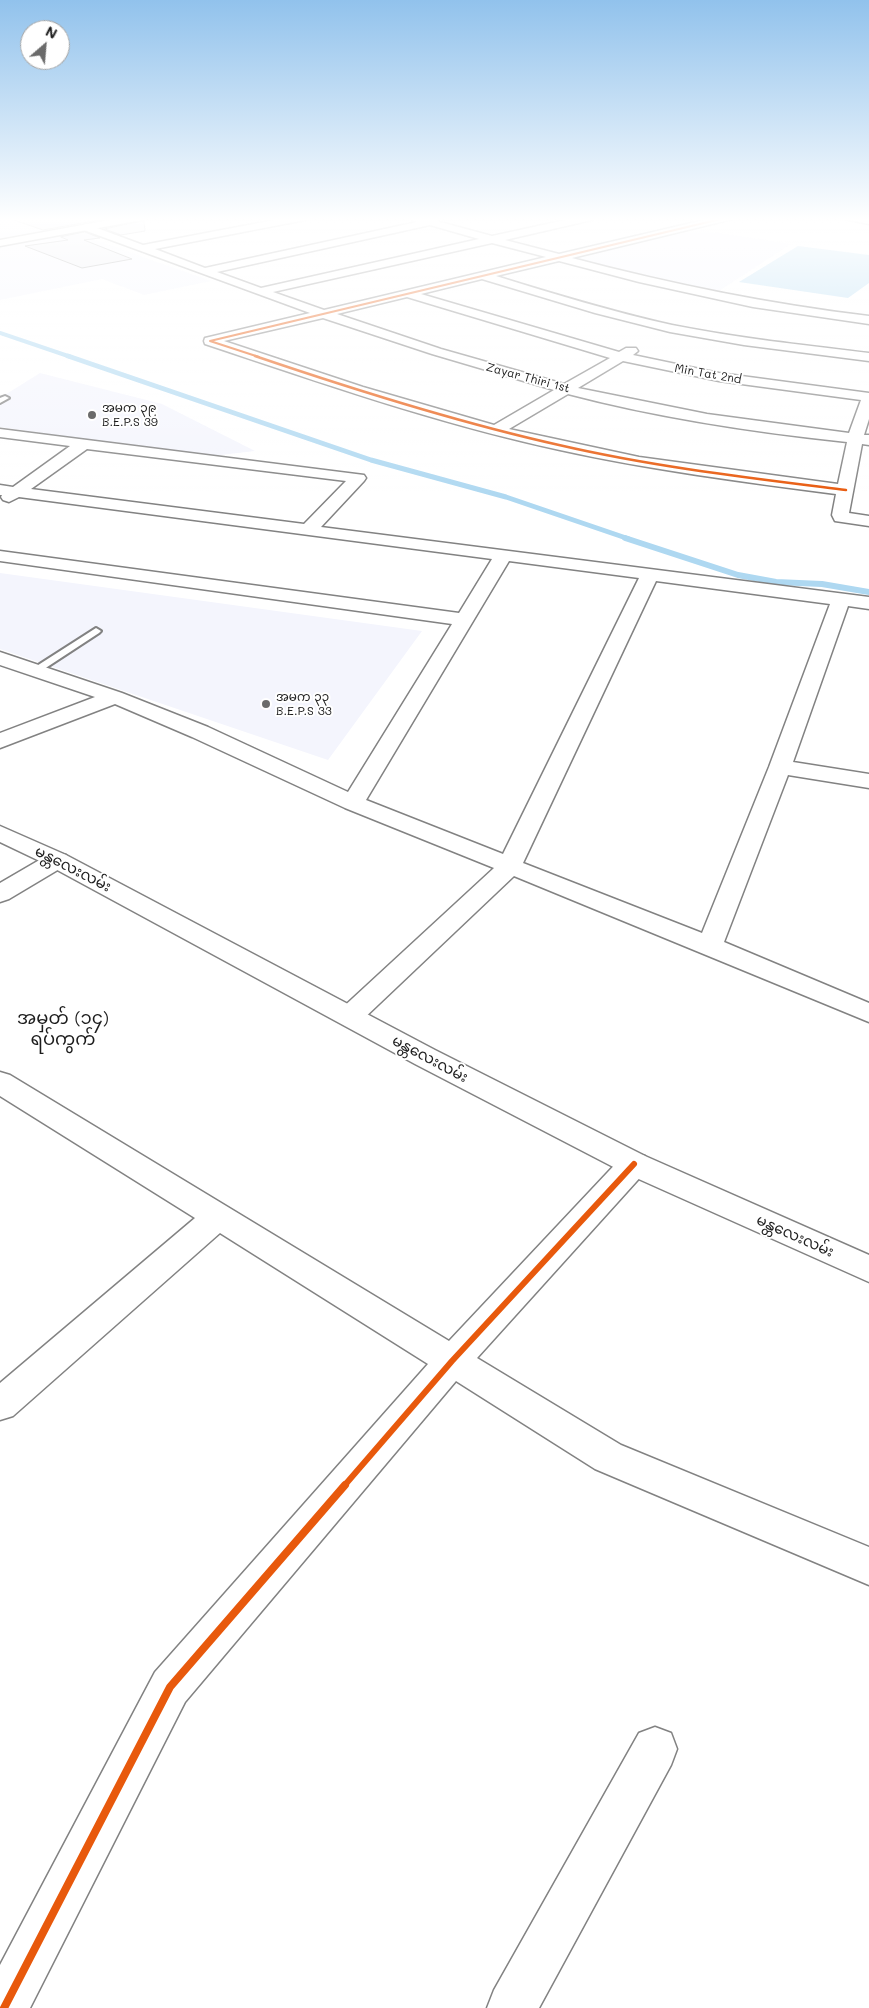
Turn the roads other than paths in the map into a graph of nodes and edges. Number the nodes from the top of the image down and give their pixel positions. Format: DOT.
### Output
graph roads {
  1 [pos="314,311"];
  2 [pos="337,311"];
  3 [pos="463,311"];
  4 [pos="599,311"];
  5 [pos="795,311"];
  6 [pos="323,314"];
  7 [pos="869,320"];
  8 [pos="671,328"];
  9 [pos="621,357"];
  10 [pos="869,357"];
  11 [pos="567,389"];
  12 [pos="869,398"];
  13 [pos="496,430"];
  14 [pos="0,433"];
  15 [pos="862,439"];
  16 [pos="85,444"];
  17 [pos="846,490"];
  18 [pos="8,491"];
  19 [pos="0,504"];
  20 [pos="869,521"];
  21 [pos="308,530"];
  22 [pos="0,556"];
  23 [pos="503,556"];
  24 [pos="650,574"];
  25 [pos="841,600"];
  26 [pos="869,603"];
  27 [pos="465,620"];
  28 [pos="96,631"];
  29 [pos="0,658"];
  30 [pos="37,669"];
  31 [pos="115,697"];
  32 [pos="0,741"];
  33 [pos="780,767"];
  34 [pos="869,781"];
  35 [pos="353,803"];
  36 [pos="0,832"];
  37 [pos="57,860"];
  38 [pos="509,867"];
  39 [pos="0,894"];
  40 [pos="710,946"];
  41 [pos="869,1013"];
  42 [pos="350,1016"];
  43 [pos="6,1093"];
  44 [pos="634,1164"];
  45 [pos="218,1216"];
  46 [pos="869,1269"];
  47 [pos="452,1361"];
  48 [pos="0,1405"];
  49 [pos="869,1566"];
  50 [pos="655,1749"];
  51 [pos="4,2008"];
  52 [pos="512,2008"];
  1 -- 6 [label="street, Zayar Thiri 1st"];
  2 -- 6 [label="street, Min Tat 2nd"];
  3 -- 9 [label="street, Min Tat 2nd"];
  4 -- 8 [label="street"];
  5 -- 7 [label="street"];
  6 -- 11 [label="street, Zayar Thiri 1st"];
  6 -- 13 [label="street, Min Tat 2nd"];
  8 -- 9 [label="street"];
  8 -- 10 [label="street"];
  9 -- 11 [label="street"];
  9 -- 12 [label="street, Min Tat 2nd"];
  11 -- 13 [label="street"];
  11 -- 15 [label="street, Zayar Thiri 1st"];
  12 -- 15 [label="street"];
  13 -- 17 [label="street"];
  14 -- 16 [label="street"];
  15 -- 17 [label="street"];
  16 -- 18 [label="street"];
  16 -- 21 [label="street"];
  17 -- 20 [label="street"];
  18 -- 19 [label="street"];
  18 -- 21 [label="street"];
  21 -- 23 [label="street"];
  22 -- 27 [label="street"];
  23 -- 24 [label="street"];
  23 -- 27 [label="street"];
  24 -- 25 [label="street"];
  24 -- 38 [label="street"];
  25 -- 26 [label="street"];
  25 -- 33 [label="street"];
  27 -- 35 [label="street"];
  28 -- 30 [label="lane"];
  29 -- 30 [label="street"];
  30 -- 31 [label="street"];
  31 -- 32 [label="street"];
  31 -- 35 [label="street"];
  33 -- 34 [label="street"];
  33 -- 40 [label="street"];
  35 -- 38 [label="street"];
  36 -- 37 [label="street, မန္တလေးလမ်း"];
  37 -- 39 [label="street"];
  37 -- 42 [label="street, မန္တလေးလမ်း"];
  38 -- 40 [label="street"];
  38 -- 42 [label="street"];
  40 -- 41 [label="street"];
  42 -- 44 [label="street, မန္တလေးလမ်း"];
  43 -- 45 [label="street"];
  44 -- 46 [label="street, မန္တလေးလမ်း"];
  44 -- 47 [label="street"];
  45 -- 47 [label="street"];
  45 -- 48 [label="street"];
  47 -- 49 [label="street"];
  47 -- 51 [label="street"];
  50 -- 52 [label="street"];
}
